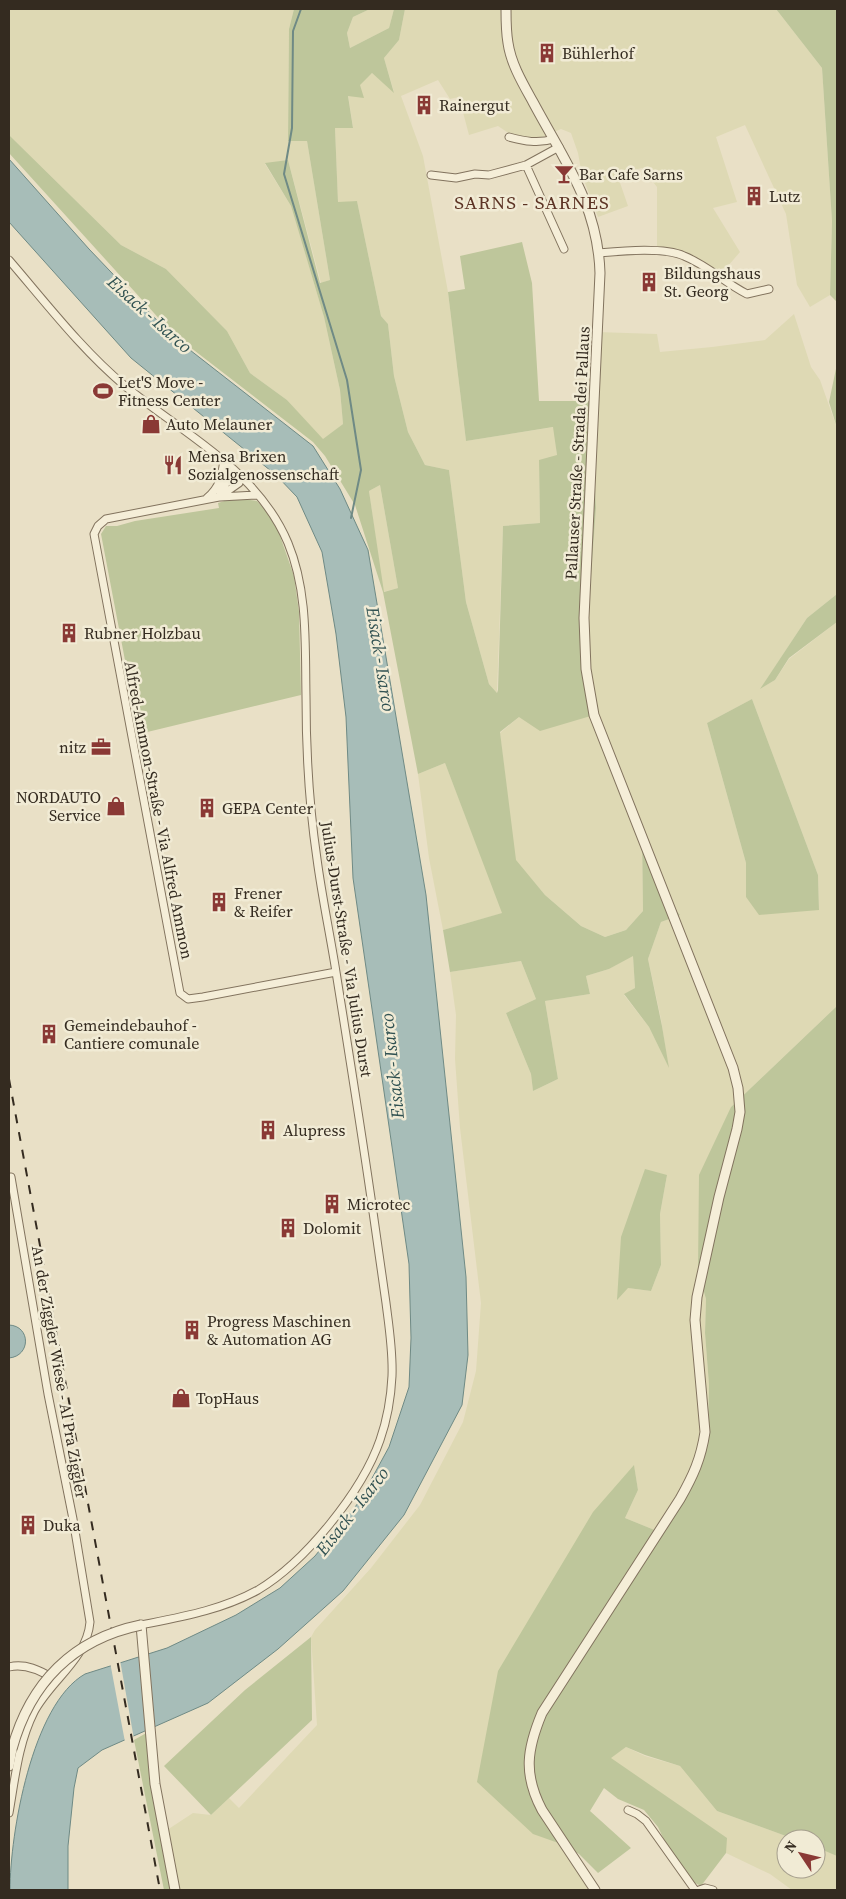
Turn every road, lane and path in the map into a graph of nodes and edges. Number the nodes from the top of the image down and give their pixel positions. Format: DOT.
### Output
graph roads {
  1 [pos="506,9"];
  2 [pos="509,137"];
  3 [pos="554,138"];
  4 [pos="558,147"];
  5 [pos="526,164"];
  6 [pos="431,176"];
  7 [pos="564,249"];
  8 [pos="600,253"];
  9 [pos="9,260"];
  10 [pos="769,289"];
  11 [pos="224,459"];
  12 [pos="240,476"];
  13 [pos="217,494"];
  14 [pos="257,495"];
  15 [pos="336,972"];
  16 [pos="11,1177"];
  17 [pos="141,1625"];
  18 [pos="9,1668"];
  19 [pos="56,1680"];
  20 [pos="9,1766"];
  21 [pos="628,1810"];
  22 [pos="9,1813"];
  23 [pos="176,1890"];
  24 [pos="595,1890"];
  25 [pos="695,1890"];
  26 [pos="699,1890"];
  27 [pos="713,1890"];
  1 -- 3 [label="street, Pallauser Straße - Strada dei Pallaus"];
  2 -- 3 [label="street"];
  3 -- 4 [label="street, Pallauser Straße - Strada dei Pallaus"];
  4 -- 5 [label="street"];
  4 -- 8 [label="street, Pallauser Straße - Strada dei Pallaus"];
  5 -- 6 [label="street"];
  5 -- 7 [label="street"];
  8 -- 10 [label="street"];
  8 -- 24 [label="street, Pallauser Straße - Strada dei Pallaus"];
  9 -- 11 [label="street, Julius-Durst-Straße - Via Julius Durst"];
  11 -- 12 [label="street, Julius-Durst-Straße - Via Julius Durst"];
  11 -- 13 [label="street, Alfred-Ammon-Straße - Via Alfred Ammon"];
  12 -- 13 [label="street, Alfred-Ammon-Straße - Via Alfred Ammon"];
  12 -- 14 [label="street, Julius-Durst-Straße - Via Julius Durst"];
  13 -- 14 [label="street"];
  13 -- 15 [label="street, Alfred-Ammon-Straße - Via Alfred Ammon"];
  14 -- 15 [label="street, Julius-Durst-Straße - Via Julius Durst"];
  15 -- 17 [label="street, Julius-Durst-Straße - Via Julius Durst"];
  16 -- 19 [label="street, An der Ziggler Wiese - Al Pra Ziggler"];
  17 -- 20 [label="street, bridge"];
  17 -- 23 [label="street"];
  18 -- 19 [label="street"];
  19 -- 22 [label="street, An der Ziggler Wiese - Al Pra Ziggler"];
  21 -- 25 [label="street"];
  26 -- 27 [label="street"];
}
